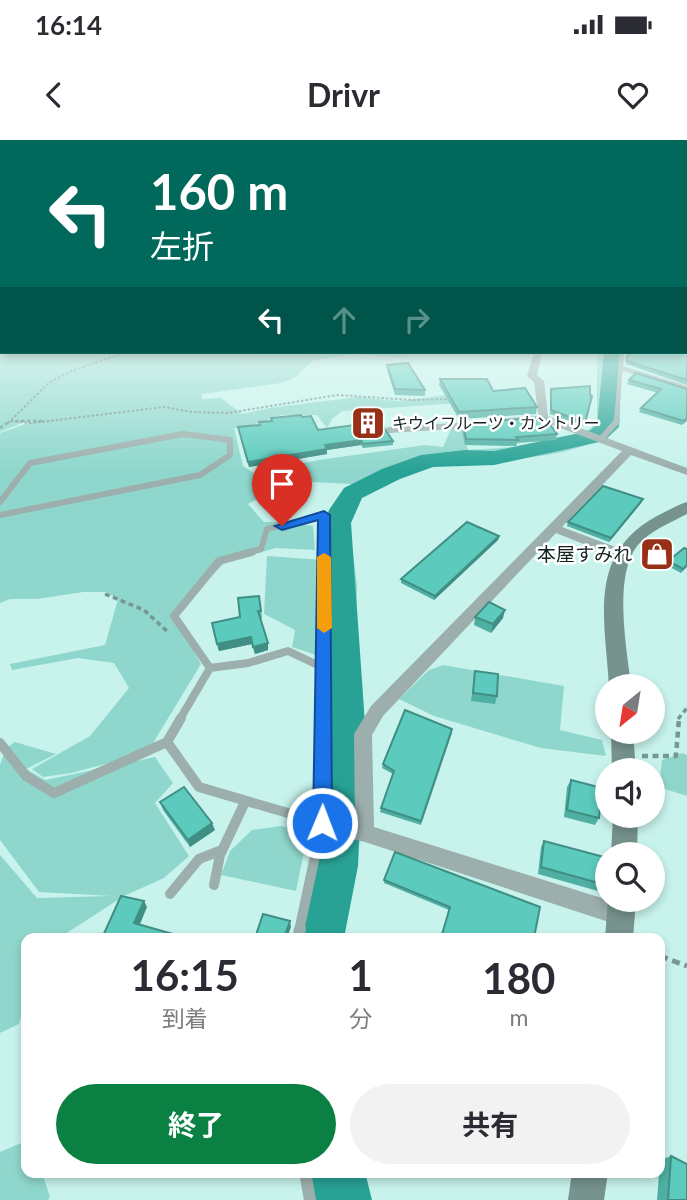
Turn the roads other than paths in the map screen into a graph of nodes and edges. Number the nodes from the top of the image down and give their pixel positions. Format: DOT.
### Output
graph roads {
  1 [pos="534,369"];
  2 [pos="621,369"];
  3 [pos="626,369"];
  4 [pos="687,388"];
  5 [pos="543,418"];
  6 [pos="389,430"];
  7 [pos="601,439"];
  8 [pos="629,450"];
  9 [pos="687,472"];
  10 [pos="0,502"];
  11 [pos="687,507"];
  12 [pos="0,515"];
  13 [pos="552,527"];
  14 [pos="621,554"];
  15 [pos="209,668"];
  16 [pos="324,668"];
  17 [pos="619,674"];
  18 [pos="167,742"];
  19 [pos="0,743"];
  20 [pos="245,802"];
  21 [pos="322,823"];
  22 [pos="365,834"];
  23 [pos="222,849"];
  24 [pos="215,885"];
  25 [pos="170,894"];
  26 [pos="621,917"];
  27 [pos="299,933"];
  28 [pos="306,1178"];
  29 [pos="589,1178"];
  30 [pos="310,1200"];
  31 [pos="586,1200"];
  1 -- 5 [label="street"];
  2 -- 7 [label="lane"];
  3 -- 4 [label="lane"];
  5 -- 6 [label="lane"];
  5 -- 7 [label="street"];
  7 -- 8 [label="street"];
  8 -- 9 [label="street"];
  8 -- 13 [label="street"];
  10 -- 12 [label="lane"];
  11 -- 14 [label="street"];
  13 -- 14 [label="street"];
  13 -- 22 [label="street"];
  14 -- 17 [label="street"];
  15 -- 16 [label="lane"];
  15 -- 16 [label="lane"];
  15 -- 18 [label="lane"];
  16 -- 21 [label="lane"];
  18 -- 19 [label="lane"];
  18 -- 20 [label="lane"];
  20 -- 21 [label="lane"];
  20 -- 23 [label="lane"];
  21 -- 22 [label="street"];
  21 -- 27 [label="lane"];
  22 -- 26 [label="street"];
  23 -- 24 [label="lane"];
  23 -- 25 [label="lane"];
  28 -- 30 [label="lane"];
  29 -- 31 [label="street"];
}
